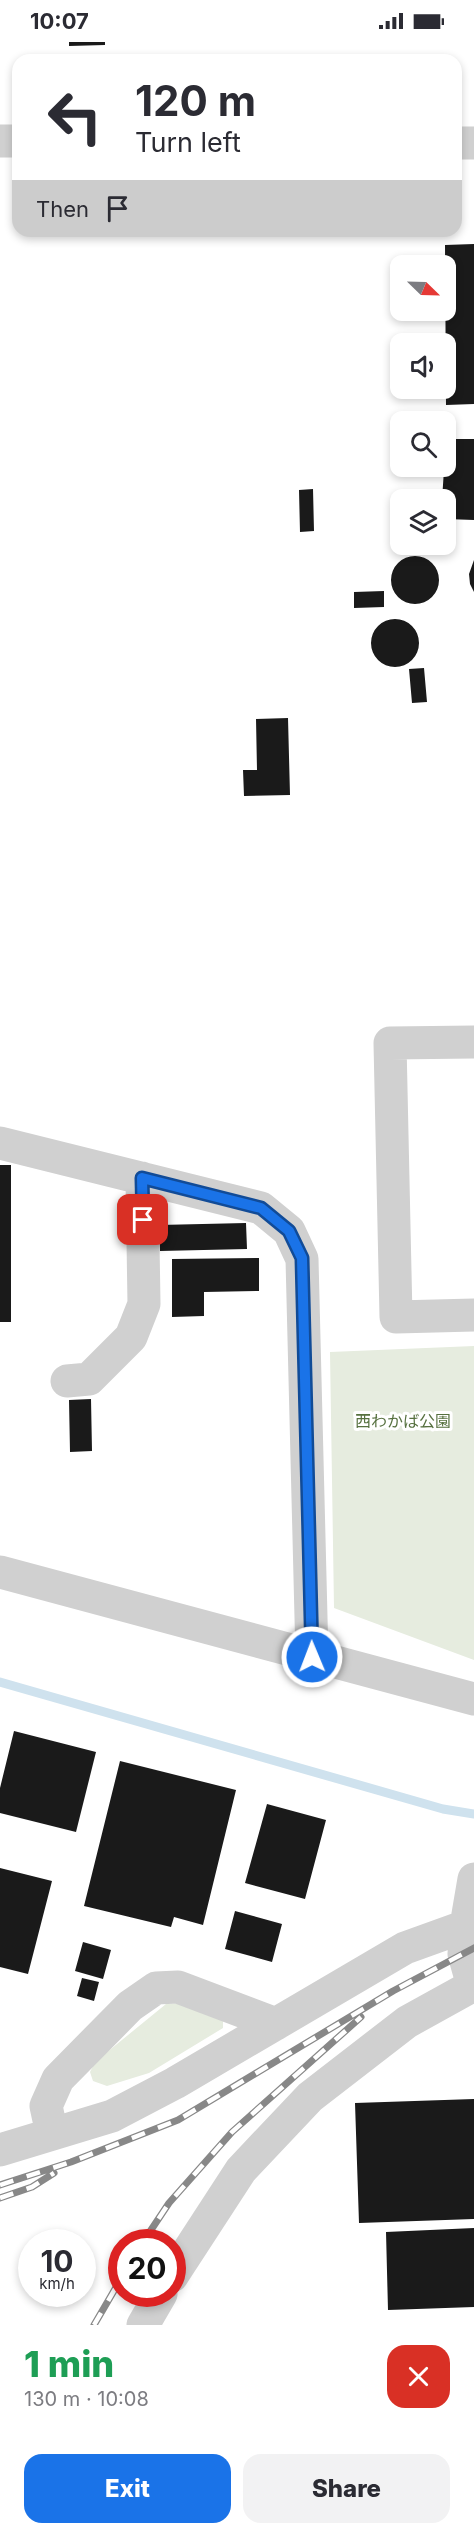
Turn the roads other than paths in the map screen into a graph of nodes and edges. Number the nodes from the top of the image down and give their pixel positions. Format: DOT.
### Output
graph roads {
  1 [pos="474,1042"];
  2 [pos="0,1143"];
  3 [pos="142,1178"];
  4 [pos="474,1315"];
  5 [pos="67,1381"];
  6 [pos="0,1572"];
  7 [pos="312,1657"];
  8 [pos="474,1699"];
  9 [pos="474,1879"];
  10 [pos="466,1926"];
  11 [pos="474,1986"];
  12 [pos="276,2024"];
  13 [pos="52,2134"];
  14 [pos="0,2150"];
  15 [pos="186,2254"];
  16 [pos="153,2307"];
  17 [pos="143,2325"];
  1 -- 4 [label="street"];
  2 -- 3 [label="street"];
  3 -- 5 [label="street"];
  3 -- 7 [label="street"];
  6 -- 7 [label="street"];
  7 -- 8 [label="street"];
  9 -- 10 [label="street"];
  10 -- 11 [label="street"];
  10 -- 12 [label="street"];
  11 -- 15 [label="street"];
  12 -- 13 [label="street"];
  12 -- 13 [label="street"];
  13 -- 14 [label="street"];
  16 -- 17 [label="street"];
}
